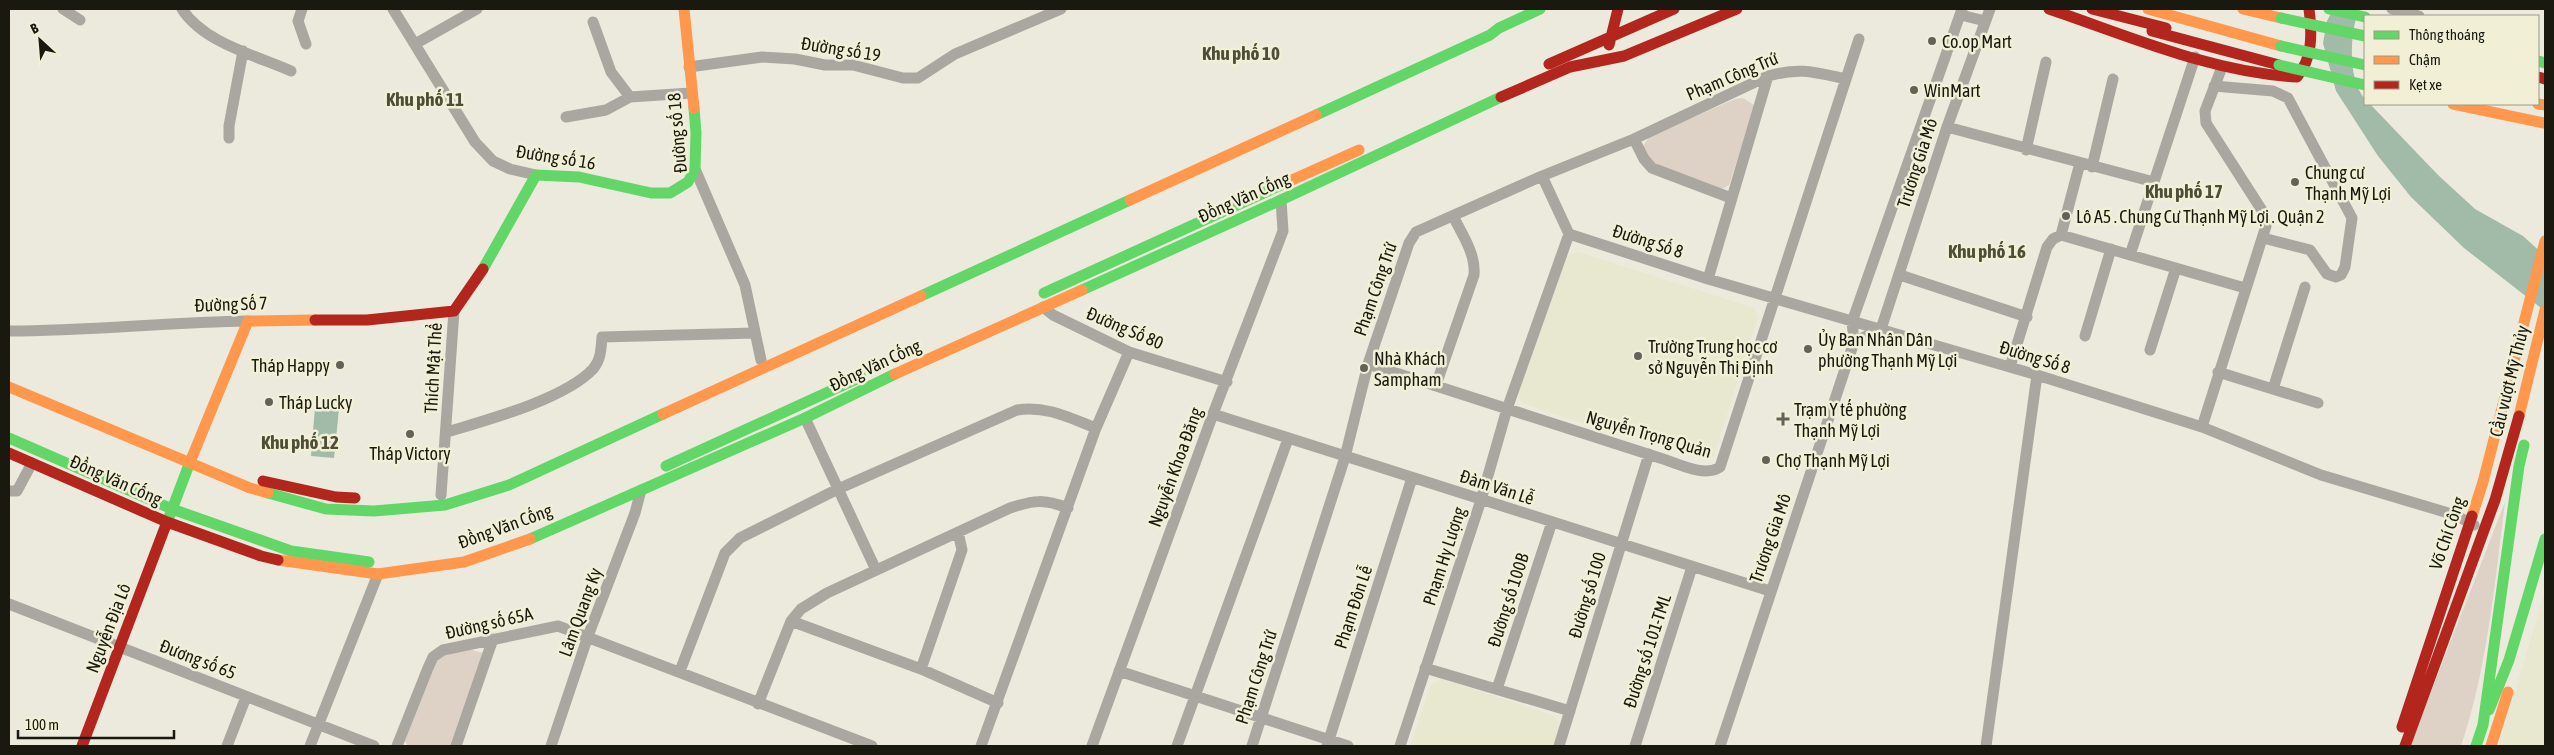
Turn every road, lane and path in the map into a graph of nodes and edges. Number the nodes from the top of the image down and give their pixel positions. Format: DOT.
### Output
graph roads {
  1 [pos="63,9"];
  2 [pos="182,9"];
  3 [pos="302,9"];
  4 [pos="394,9"];
  5 [pos="477,9"];
  6 [pos="684,9"];
  7 [pos="1061,9"];
  8 [pos="1525,9"];
  9 [pos="1540,9"];
  10 [pos="1674,9"];
  11 [pos="1737,9"];
  12 [pos="1990,9"];
  13 [pos="2049,9"];
  14 [pos="2072,9"];
  15 [pos="2092,9"];
  16 [pos="2148,9"];
  17 [pos="2243,9"];
  18 [pos="2292,9"];
  19 [pos="2309,9"];
  20 [pos="2329,9"];
  21 [pos="2392,9"];
  22 [pos="1961,12"];
  23 [pos="1616,13"];
  24 [pos="2416,15"];
  25 [pos="2364,17"];
  26 [pos="80,20"];
  27 [pos="1985,21"];
  28 [pos="593,22"];
  29 [pos="1511,22"];
  30 [pos="2364,26"];
  31 [pos="2364,36"];
  32 [pos="1610,37"];
  33 [pos="1859,39"];
  34 [pos="306,44"];
  35 [pos="416,44"];
  36 [pos="1586,47"];
  37 [pos="243,50"];
  38 [pos="2280,56"];
  39 [pos="2195,57"];
  40 [pos="1607,61"];
  41 [pos="2046,62"];
  42 [pos="2364,65"];
  43 [pos="1570,66"];
  44 [pos="2222,66"];
  45 [pos="689,67"];
  46 [pos="291,71"];
  47 [pos="1541,73"];
  48 [pos="1768,76"];
  49 [pos="2364,76"];
  50 [pos="2113,78"];
  51 [pos="1846,79"];
  52 [pos="2364,85"];
  53 [pos="2214,86"];
  54 [pos="691,93"];
  55 [pos="630,97"];
  56 [pos="2458,105"];
  57 [pos="2476,105"];
  58 [pos="566,117"];
  59 [pos="2545,123"];
  60 [pos="1946,127"];
  61 [pos="229,138"];
  62 [pos="1634,139"];
  63 [pos="2026,150"];
  64 [pos="2080,163"];
  65 [pos="2092,166"];
  66 [pos="695,169"];
  67 [pos="536,175"];
  68 [pos="1542,176"];
  69 [pos="2154,182"];
  70 [pos="1731,198"];
  71 [pos="1281,200"];
  72 [pos="1098,209"];
  73 [pos="1453,216"];
  74 [pos="1569,234"];
  75 [pos="2061,235"];
  76 [pos="2263,238"];
  77 [pos="2545,241"];
  78 [pos="2111,249"];
  79 [pos="2130,254"];
  80 [pos="2176,268"];
  81 [pos="1900,274"];
  82 [pos="1708,279"];
  83 [pos="2305,287"];
  84 [pos="2245,288"];
  85 [pos="1776,298"];
  86 [pos="1043,307"];
  87 [pos="2545,310"];
  88 [pos="454,311"];
  89 [pos="2027,317"];
  90 [pos="248,322"];
  91 [pos="1852,322"];
  92 [pos="1881,329"];
  93 [pos="9,331"];
  94 [pos="755,333"];
  95 [pos="952,335"];
  96 [pos="2085,336"];
  97 [pos="1854,342"];
  98 [pos="2150,350"];
  99 [pos="1129,352"];
  100 [pos="761,360"];
  101 [pos="1368,364"];
  102 [pos="2010,367"];
  103 [pos="2218,372"];
  104 [pos="2037,375"];
  105 [pos="9,376"];
  106 [pos="1227,382"];
  107 [pos="1436,385"];
  108 [pos="9,387"];
  109 [pos="2273,389"];
  110 [pos="2318,403"];
  111 [pos="58,406"];
  112 [pos="1507,409"];
  113 [pos="1213,414"];
  114 [pos="805,418"];
  115 [pos="2202,427"];
  116 [pos="1096,428"];
  117 [pos="2529,429"];
  118 [pos="447,432"];
  119 [pos="9,438"];
  120 [pos="1288,439"];
  121 [pos="38,451"];
  122 [pos="9,453"];
  123 [pos="1649,454"];
  124 [pos="1345,457"];
  125 [pos="2507,459"];
  126 [pos="190,462"];
  127 [pos="32,463"];
  128 [pos="657,470"];
  129 [pos="1412,478"];
  130 [pos="838,489"];
  131 [pos="641,490"];
  132 [pos="9,491"];
  133 [pos="441,496"];
  134 [pos="1481,500"];
  135 [pos="1068,508"];
  136 [pos="172,509"];
  137 [pos="167,522"];
  138 [pos="1552,522"];
  139 [pos="2468,522"];
  140 [pos="958,532"];
  141 [pos="2484,532"];
  142 [pos="2545,539"];
  143 [pos="1621,544"];
  144 [pos="1692,567"];
  145 [pos="876,570"];
  146 [pos="2545,573"];
  147 [pos="378,574"];
  148 [pos="1770,591"];
  149 [pos="9,604"];
  150 [pos="790,621"];
  151 [pos="588,636"];
  152 [pos="493,639"];
  153 [pos="120,647"];
  154 [pos="1425,668"];
  155 [pos="921,669"];
  156 [pos="680,671"];
  157 [pos="1119,671"];
  158 [pos="1497,689"];
  159 [pos="1195,696"];
  160 [pos="246,697"];
  161 [pos="998,703"];
  162 [pos="758,704"];
  163 [pos="1570,711"];
  164 [pos="1261,718"];
  165 [pos="318,724"];
  166 [pos="2483,725"];
  167 [pos="1328,743"];
  168 [pos="82,746"];
  169 [pos="227,746"];
  170 [pos="310,746"];
  171 [pos="374,746"];
  172 [pos="397,746"];
  173 [pos="456,746"];
  174 [pos="551,746"];
  175 [pos="872,746"];
  176 [pos="981,746"];
  177 [pos="1092,746"];
  178 [pos="1177,746"];
  179 [pos="1252,746"];
  180 [pos="1348,746"];
  181 [pos="1400,746"];
  182 [pos="1559,746"];
  183 [pos="1635,746"];
  184 [pos="1720,746"];
  185 [pos="1986,746"];
  186 [pos="2396,746"];
  187 [pos="2405,746"];
  188 [pos="2476,746"];
  189 [pos="2491,746"];
  1 -- 26 [label="street"];
  2 -- 37 [label="street"];
  3 -- 34 [label="street"];
  4 -- 35 [label="street, Đường số 16"];
  5 -- 35 [label="street"];
  6 -- 45 [label="main road, Đường số 18"];
  7 -- 45 [label="street, Đường số 19"];
  8 -- 29 [label="main road"];
  9 -- 29 [label="main road"];
  10 -- 32 [label="main road, Đồng Văn Cống"];
  11 -- 40 [label="main road, Đồng Văn Cống"];
  12 -- 27 [label="street, Trương Gia Mô"];
  13 -- 39 [label="main road"];
  14 -- 38 [label="main road"];
  15 -- 38 [label="main road"];
  16 -- 38 [label="main road"];
  17 -- 31 [label="main road, bridge"];
  18 -- 30 [label="main road"];
  19 -- 44 [label="main road"];
  20 -- 25 [label="main road"];
  21 -- 24 [label="street"];
  22 -- 27 [label="street"];
  22 -- 91 [label="street, Trương Gia Mô"];
  23 -- 32 [label="main road"];
  23 -- 36 [label="main road"];
  27 -- 60 [label="street, Trương Gia Mô"];
  28 -- 55 [label="street"];
  29 -- 72 [label="main road"];
  32 -- 36 [label="main road, Đồng Văn Cống"];
  32 -- 40 [label="main road"];
  32 -- 43 [label="main road"];
  33 -- 51 [label="street, Nguyễn Trọng Quản"];
  35 -- 67 [label="street, Đường số 16"];
  36 -- 47 [label="main road, Đồng Văn Cống"];
  37 -- 46 [label="street"];
  37 -- 61 [label="street"];
  38 -- 42 [label="main road, bridge"];
  38 -- 49 [label="main road"];
  38 -- 52 [label="main road, bridge"];
  39 -- 44 [label="main road"];
  39 -- 69 [label="street"];
  40 -- 43 [label="main road, Đồng Văn Cống"];
  41 -- 63 [label="street"];
  43 -- 47 [label="main road, Đồng Văn Cống"];
  44 -- 53 [label="street"];
  45 -- 54 [label="main road, Đường số 18"];
  47 -- 71 [label="main road, Đồng Văn Cống"];
  47 -- 86 [label="main road, Đồng Văn Cống"];
  48 -- 51 [label="street, Phạm Công Trứ"];
  48 -- 62 [label="street, Phạm Công Trứ"];
  48 -- 70 [label="street"];
  50 -- 65 [label="street"];
  51 -- 85 [label="street, Nguyễn Trọng Quản"];
  53 -- 76 [label="street"];
  53 -- 76 [label="street"];
  54 -- 55 [label="street"];
  54 -- 66 [label="main road, Đường số 18"];
  55 -- 58 [label="street"];
  56 -- 59 [label="main road"];
  57 -- 59 [label="main road"];
  60 -- 63 [label="street"];
  60 -- 81 [label="street, Trương Gia Mô"];
  62 -- 68 [label="street, Phạm Công Trứ"];
  62 -- 70 [label="street"];
  63 -- 64 [label="street"];
  64 -- 65 [label="street"];
  64 -- 75 [label="street"];
  65 -- 69 [label="street"];
  66 -- 67 [label="main road, Đường số 16"];
  66 -- 94 [label="street, Đường số 18"];
  67 -- 88 [label="main road, Thích Mật Thể"];
  68 -- 73 [label="street, Phạm Công Trứ"];
  68 -- 74 [label="street"];
  69 -- 79 [label="street"];
  70 -- 82 [label="street"];
  71 -- 86 [label="main road, Đồng Văn Cống"];
  71 -- 106 [label="street, Nguyễn Khoa Đăng"];
  72 -- 100 [label="main road"];
  72 -- 126 [label="main road"];
  73 -- 101 [label="street, Phạm Công Trứ"];
  73 -- 107 [label="street"];
  74 -- 82 [label="street, Đường Số 8"];
  74 -- 112 [label="street, Phạm Hy Lượng"];
  75 -- 78 [label="street"];
  75 -- 89 [label="street"];
  76 -- 84 [label="street"];
  77 -- 139 [label="main road, Võ Chí Công"];
  78 -- 79 [label="street"];
  78 -- 96 [label="street"];
  79 -- 80 [label="street"];
  80 -- 84 [label="street"];
  80 -- 98 [label="street"];
  81 -- 89 [label="street"];
  81 -- 92 [label="street, Trương Gia Mô"];
  82 -- 85 [label="street, Đường Số 8"];
  83 -- 109 [label="street"];
  84 -- 103 [label="street"];
  85 -- 91 [label="street, Đường Số 8"];
  85 -- 123 [label="street, Nguyễn Trọng Quản"];
  86 -- 99 [label="street, Đường Số 80"];
  86 -- 114 [label="main road, Đồng Văn Cống"];
  87 -- 125 [label="main road, Cầu vượt Mỹ Thủy"];
  88 -- 90 [label="main road, Đường Số 7"];
  88 -- 118 [label="street, Thích Mật Thể"];
  89 -- 102 [label="street"];
  90 -- 93 [label="street, Đường Số 7"];
  90 -- 126 [label="main road"];
  91 -- 92 [label="street, Đường Số 8"];
  91 -- 97 [label="street, Trương Gia Mô"];
  92 -- 97 [label="street"];
  92 -- 102 [label="street, Đường Số 8"];
  94 -- 100 [label="street, Đường số 18"];
  94 -- 118 [label="street"];
  95 -- 128 [label="main road, Đồng Văn Cống"];
  97 -- 148 [label="street, Trương Gia Mô"];
  99 -- 106 [label="street, Đường Số 80"];
  99 -- 116 [label="street"];
  100 -- 133 [label="main road"];
  101 -- 107 [label="street, Nguyễn Trọng Quản"];
  101 -- 124 [label="street, Phạm Công Trứ"];
  102 -- 104 [label="street, Đường Số 8"];
  103 -- 109 [label="street"];
  103 -- 115 [label="street"];
  104 -- 115 [label="street, Đường Số 8"];
  104 -- 185 [label="street"];
  105 -- 111 [label="main road"];
  106 -- 113 [label="street, Nguyễn Khoa Đăng"];
  107 -- 112 [label="street, Nguyễn Trọng Quản"];
  108 -- 111 [label="main road"];
  109 -- 110 [label="street"];
  111 -- 126 [label="main road"];
  112 -- 123 [label="street, Nguyễn Trọng Quản"];
  112 -- 134 [label="street, Phạm Hy Lượng"];
  113 -- 120 [label="street, Đàm Văn Lễ"];
  113 -- 157 [label="street, Nguyễn Khoa Đăng"];
  114 -- 130 [label="street"];
  114 -- 131 [label="main road, Đồng Văn Cống"];
  115 -- 139 [label="street, Đường Số 8"];
  116 -- 130 [label="street"];
  116 -- 135 [label="street"];
  117 -- 166 [label="main road, Cầu vượt Mỹ Thủy"];
  118 -- 133 [label="street, Thích Mật Thể"];
  119 -- 121 [label="main road, Đồng Văn Cống"];
  120 -- 124 [label="street, Đàm Văn Lễ"];
  120 -- 159 [label="street"];
  121 -- 127 [label="main road"];
  121 -- 136 [label="main road, Đồng Văn Cống"];
  122 -- 127 [label="main road, Đồng Văn Cống"];
  123 -- 143 [label="street, Đường số 100"];
  124 -- 129 [label="street, Đàm Văn Lễ"];
  124 -- 164 [label="street, Phạm Công Trứ"];
  125 -- 141 [label="main road, Võ Chí Công"];
  126 -- 133 [label="main road"];
  126 -- 136 [label="main road, Nguyễn Địa Lô"];
  127 -- 132 [label="street"];
  127 -- 137 [label="main road, Đồng Văn Cống"];
  129 -- 134 [label="street, Đàm Văn Lễ"];
  129 -- 167 [label="street, Phạm Đôn Lễ"];
  130 -- 145 [label="street"];
  130 -- 156 [label="street"];
  131 -- 136 [label="main road, Đồng Văn Cống"];
  131 -- 147 [label="main road, Đồng Văn Cống"];
  131 -- 151 [label="street, Lâm Quang Ky"];
  134 -- 138 [label="street, Đàm Văn Lễ"];
  134 -- 154 [label="street, Phạm Hy Lượng"];
  135 -- 140 [label="street"];
  135 -- 161 [label="street"];
  136 -- 137 [label="main road, Nguyễn Địa Lô"];
  137 -- 147 [label="main road, Đồng Văn Cống"];
  137 -- 153 [label="main road, Nguyễn Địa Lô"];
  138 -- 143 [label="street, Đàm Văn Lễ"];
  138 -- 158 [label="street, Đường số 100B"];
  139 -- 141 [label="street, Đường Số 8"];
  139 -- 186 [label="main road, Võ Chí Công"];
  140 -- 145 [label="street"];
  140 -- 155 [label="street"];
  141 -- 187 [label="main road, Võ Chí Công"];
  142 -- 166 [label="main road"];
  143 -- 144 [label="street, Đàm Văn Lễ"];
  143 -- 163 [label="street, Đường số 100"];
  144 -- 148 [label="street, Đàm Văn Lễ"];
  144 -- 183 [label="street, Đường số 101-TML"];
  145 -- 150 [label="street"];
  146 -- 189 [label="main road"];
  147 -- 165 [label="street"];
  148 -- 184 [label="street, Trương Gia Mô"];
  149 -- 153 [label="street, Đương số 65"];
  150 -- 155 [label="street"];
  150 -- 162 [label="street"];
  151 -- 152 [label="street, Đường số 65A"];
  151 -- 156 [label="street, Đường số 65A"];
  151 -- 174 [label="street, Lâm Quang Ky"];
  152 -- 172 [label="street, Đường số 65A"];
  152 -- 173 [label="street"];
  153 -- 160 [label="street, Đương số 65"];
  153 -- 168 [label="main road, Nguyễn Địa Lô"];
  154 -- 158 [label="street"];
  154 -- 181 [label="street, Phạm Hy Lượng"];
  155 -- 161 [label="street"];
  156 -- 162 [label="street, Đường số 65A"];
  157 -- 159 [label="street"];
  157 -- 177 [label="street, Nguyễn Khoa Đăng"];
  158 -- 163 [label="street"];
  159 -- 164 [label="street"];
  159 -- 178 [label="street"];
  160 -- 165 [label="street, Đương số 65"];
  160 -- 169 [label="street"];
  161 -- 176 [label="street"];
  162 -- 175 [label="street, Đường số 65A"];
  163 -- 182 [label="street, Đường số 100"];
  164 -- 167 [label="street"];
  164 -- 179 [label="street, Phạm Công Trứ"];
  165 -- 170 [label="street"];
  165 -- 171 [label="street, Đương số 65"];
  166 -- 188 [label="main road"];
  167 -- 180 [label="street"];
}
